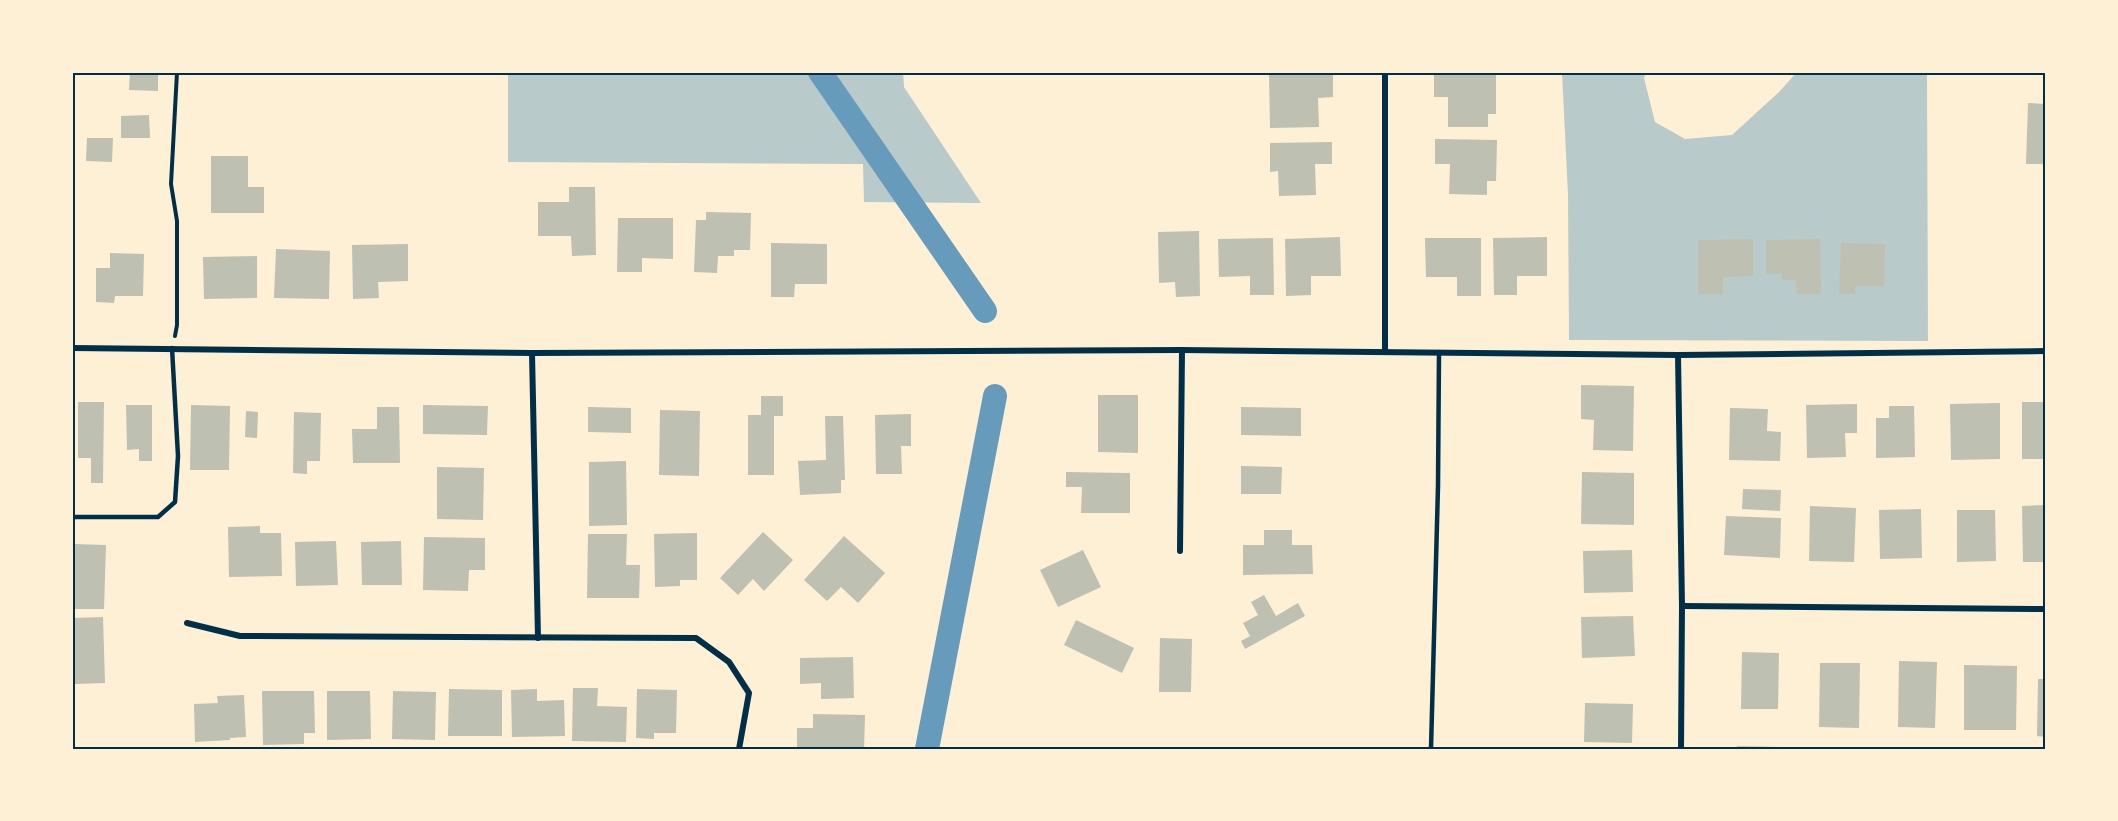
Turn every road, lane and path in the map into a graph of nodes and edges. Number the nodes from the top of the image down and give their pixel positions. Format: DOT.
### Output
graph roads {
  1 [pos="177,72"];
  2 [pos="1385,72"];
  3 [pos="72,348"];
  4 [pos="172,348"];
  5 [pos="1182,350"];
  6 [pos="2046,351"];
  7 [pos="1385,352"];
  8 [pos="1439,352"];
  9 [pos="532,353"];
  10 [pos="1678,355"];
  11 [pos="72,517"];
  12 [pos="1180,550"];
  13 [pos="1682,606"];
  14 [pos="2046,609"];
  15 [pos="186,623"];
  16 [pos="538,638"];
  17 [pos="739,749"];
  18 [pos="1431,749"];
  19 [pos="1681,749"];
  1 -- 4 [label="path"];
  2 -- 7 [label="street"];
  3 -- 4 [label="street"];
  4 -- 9 [label="street"];
  4 -- 11 [label="lane"];
  5 -- 7 [label="street"];
  5 -- 9 [label="street"];
  5 -- 12 [label="street"];
  6 -- 10 [label="street"];
  7 -- 8 [label="street"];
  8 -- 10 [label="street"];
  8 -- 18 [label="lane"];
  9 -- 16 [label="street"];
  10 -- 13 [label="street"];
  13 -- 14 [label="street"];
  13 -- 19 [label="street"];
  15 -- 16 [label="street"];
  16 -- 17 [label="street"];
}
